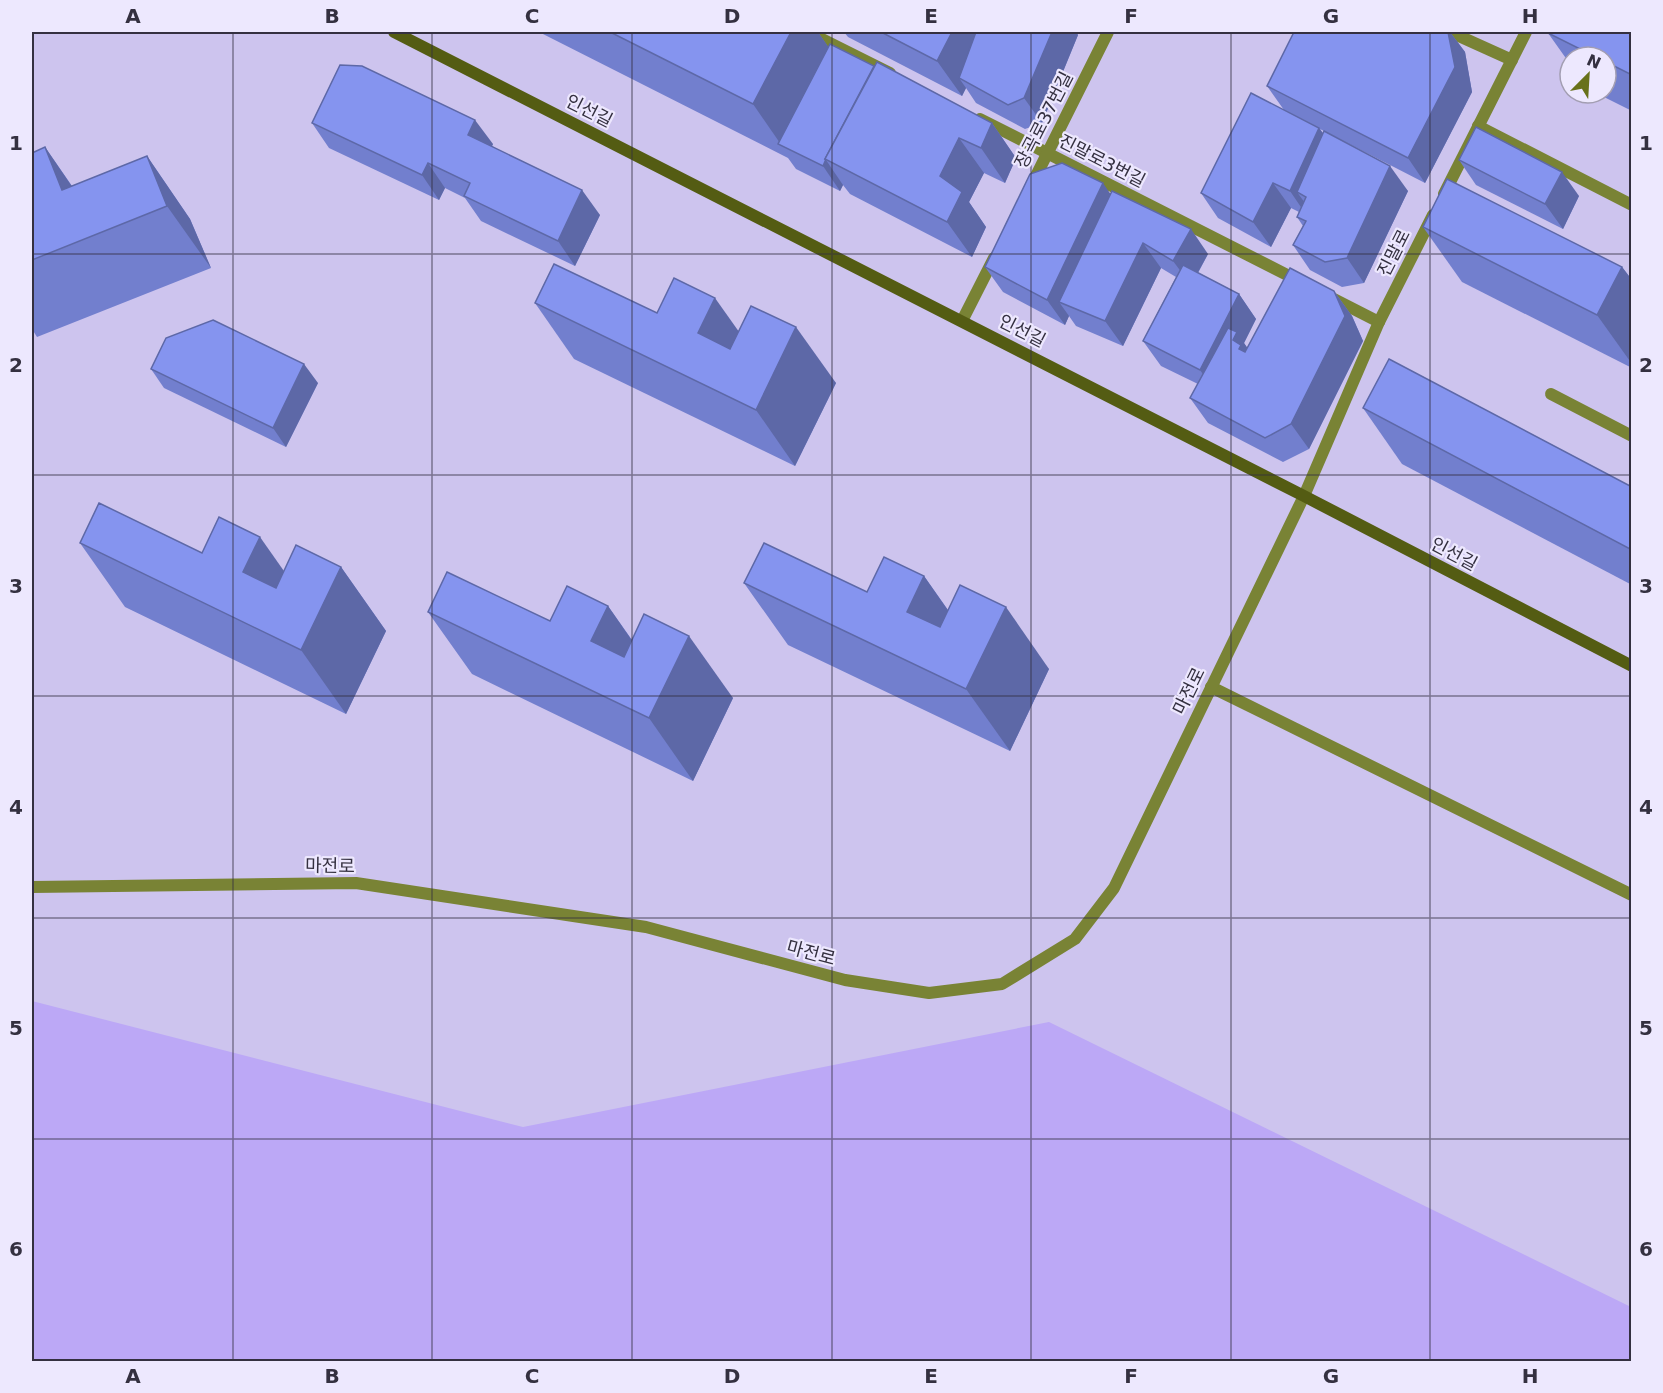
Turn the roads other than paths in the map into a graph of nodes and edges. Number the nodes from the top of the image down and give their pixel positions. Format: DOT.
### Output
graph roads {
  1 [pos="394,32"];
  2 [pos="808,32"];
  3 [pos="1108,32"];
  4 [pos="1450,32"];
  5 [pos="1526,32"];
  6 [pos="1512,60"];
  7 [pos="900,78"];
  8 [pos="963,111"];
  9 [pos="1478,126"];
  10 [pos="1047,153"];
  11 [pos="1026,195"];
  12 [pos="1632,205"];
  13 [pos="999,248"];
  14 [pos="962,321"];
  15 [pos="1379,322"];
  16 [pos="1551,394"];
  17 [pos="1631,434"];
  18 [pos="1304,496"];
  19 [pos="1632,666"];
  20 [pos="1211,687"];
  21 [pos="32,886"];
  22 [pos="1632,896"];
  1 -- 14 [label="street, 인선길"];
  2 -- 7 [label="street"];
  3 -- 10 [label="street, 장곡로37번길"];
  4 -- 6 [label="street"];
  5 -- 6 [label="street, 진말로"];
  6 -- 9 [label="street, 진말로"];
  8 -- 10 [label="street, 진말로3번길"];
  9 -- 12 [label="street"];
  9 -- 15 [label="street, 진말로"];
  10 -- 11 [label="street, 장곡로37번길"];
  10 -- 15 [label="street, 진말로3번길"];
  13 -- 14 [label="street"];
  14 -- 18 [label="street, 인선길"];
  15 -- 18 [label="street, 진말로"];
  16 -- 17 [label="street"];
  18 -- 19 [label="street, 인선길"];
  18 -- 20 [label="street, 마전로"];
  20 -- 21 [label="street, 마전로"];
  20 -- 22 [label="street"];
}
